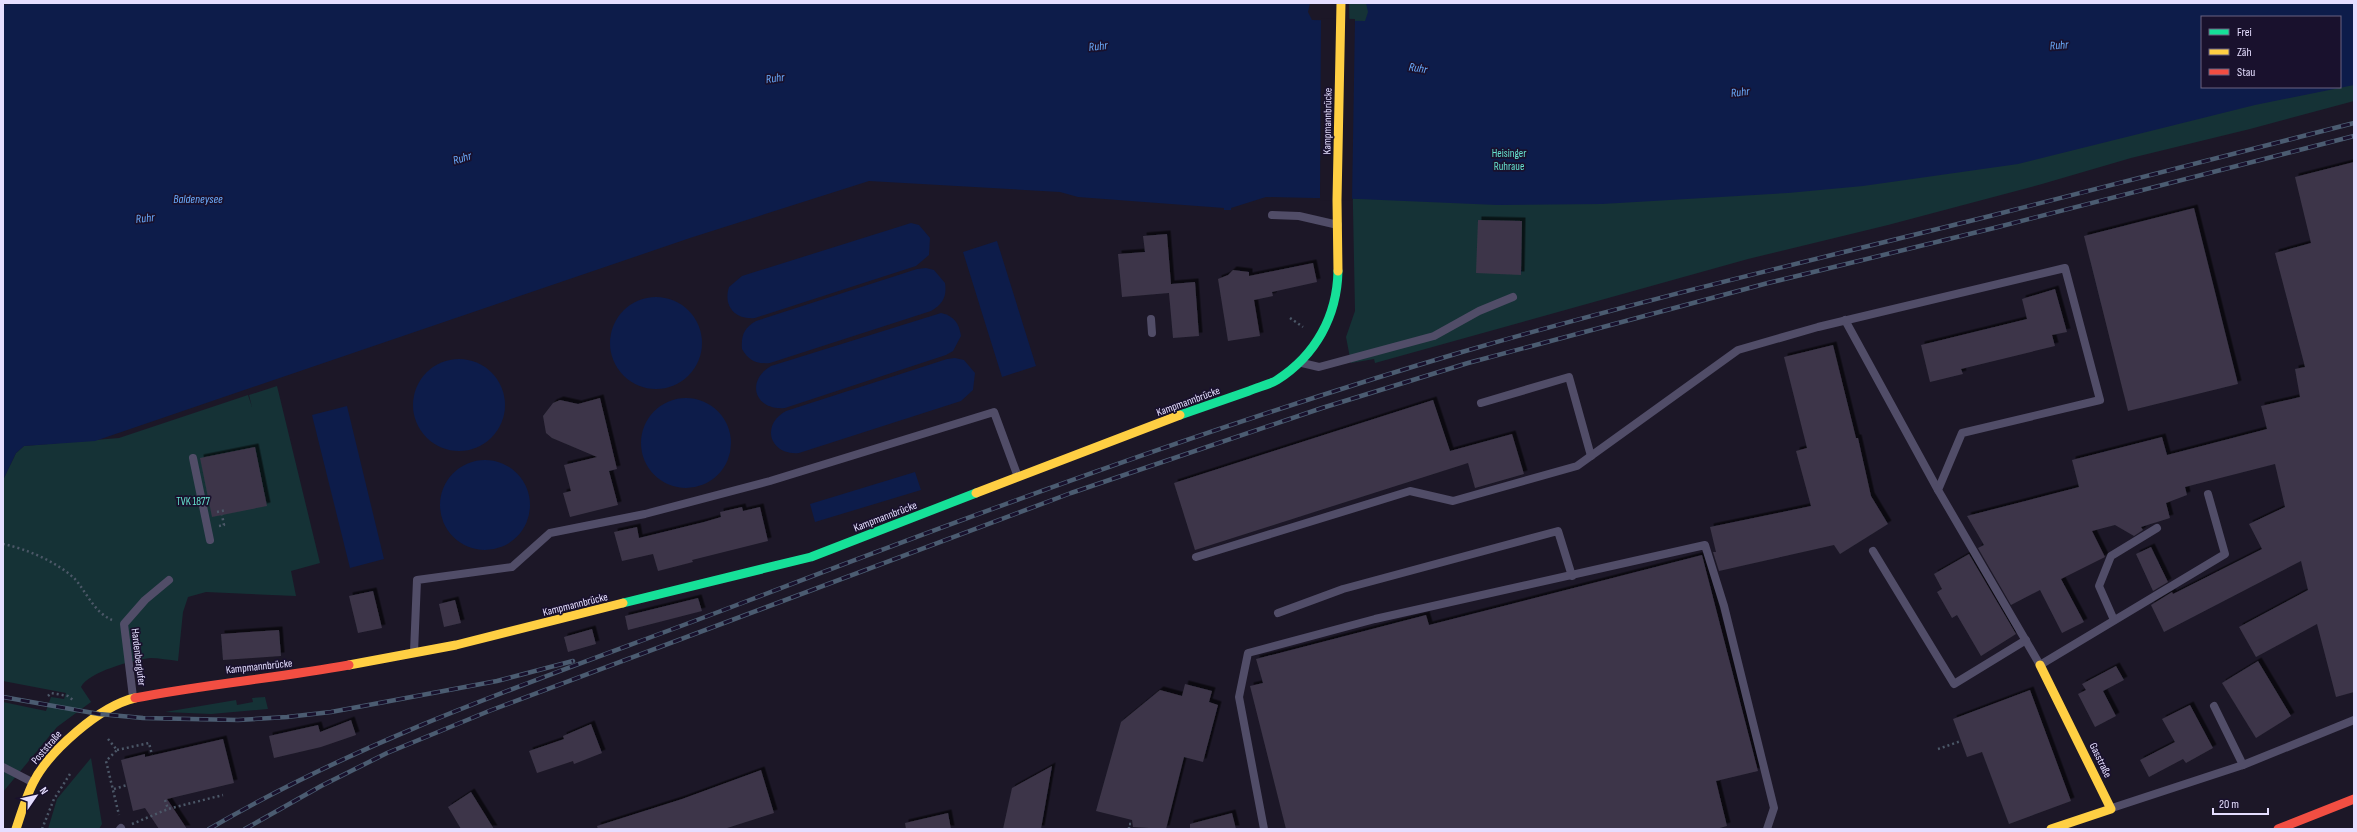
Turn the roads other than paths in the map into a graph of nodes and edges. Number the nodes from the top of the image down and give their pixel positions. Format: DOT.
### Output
graph roads {
  1 [pos="1341,3"];
  2 [pos="1272,214"];
  3 [pos="1339,225"];
  4 [pos="1513,297"];
  5 [pos="1151,319"];
  6 [pos="1846,320"];
  7 [pos="1152,333"];
  8 [pos="1300,363"];
  9 [pos="1481,403"];
  10 [pos="1591,456"];
  11 [pos="193,458"];
  12 [pos="1019,478"];
  13 [pos="1938,490"];
  14 [pos="2208,494"];
  15 [pos="2157,528"];
  16 [pos="210,540"];
  17 [pos="1873,551"];
  18 [pos="1196,557"];
  19 [pos="1572,576"];
  20 [pos="169,580"];
  21 [pos="1278,613"];
  22 [pos="2114,620"];
  23 [pos="2026,640"];
  24 [pos="414,652"];
  25 [pos="2040,665"];
  26 [pos="133,698"];
  27 [pos="2214,706"];
  28 [pos="99,714"];
  29 [pos="2354,720"];
  30 [pos="2243,765"];
  31 [pos="3,767"];
  32 [pos="33,782"];
  33 [pos="2354,799"];
  34 [pos="2111,809"];
  35 [pos="16,829"];
  36 [pos="1264,829"];
  37 [pos="1767,829"];
  38 [pos="2051,829"];
  39 [pos="2278,829"];
  1 -- 3 [label="main road, Kampmannbrücke"];
  2 -- 3 [label="lane"];
  3 -- 8 [label="main road, Kampmannbrücke"];
  4 -- 8 [label="lane"];
  5 -- 7 [label="lane"];
  6 -- 10 [label="lane"];
  6 -- 13 [label="lane"];
  6 -- 13 [label="lane"];
  8 -- 12 [label="main road, Kampmannbrücke"];
  9 -- 10 [label="lane"];
  10 -- 18 [label="lane"];
  11 -- 16 [label="lane"];
  12 -- 24 [label="main road, Kampmannbrücke"];
  12 -- 24 [label="lane"];
  13 -- 23 [label="lane"];
  14 -- 22 [label="lane"];
  15 -- 22 [label="lane"];
  17 -- 23 [label="lane"];
  19 -- 21 [label="lane"];
  19 -- 36 [label="lane"];
  19 -- 37 [label="lane"];
  20 -- 26 [label="lane, Hardenbergufer"];
  22 -- 25 [label="lane"];
  23 -- 25 [label="lane"];
  24 -- 26 [label="main road, Kampmannbrücke"];
  25 -- 34 [label="main road, Gasstraße"];
  26 -- 28 [label="main road, Kampmannbrücke"];
  27 -- 30 [label="lane"];
  28 -- 32 [label="main road, Poststraße"];
  29 -- 30 [label="lane"];
  30 -- 34 [label="lane"];
  31 -- 32 [label="lane"];
  32 -- 35 [label="main road, Poststraße"];
  33 -- 39 [label="main road"];
  34 -- 38 [label="main road"];
}
